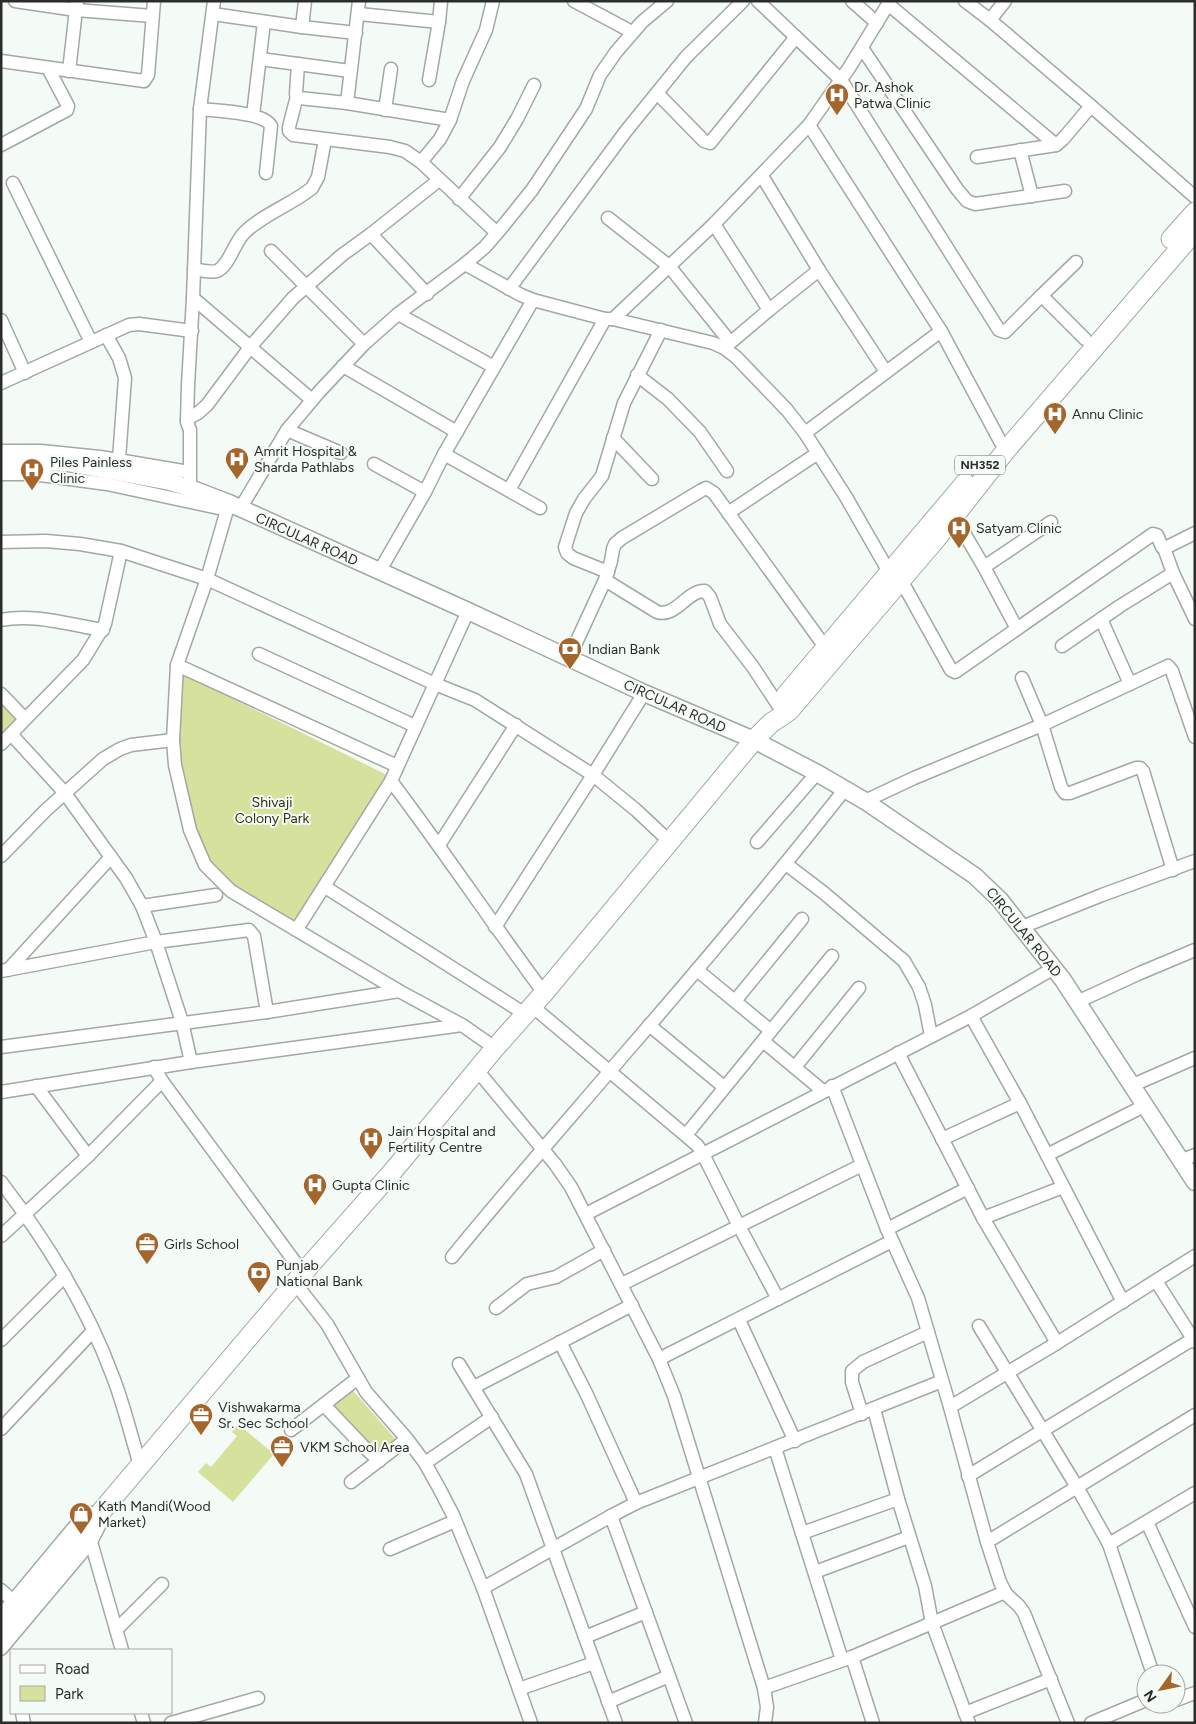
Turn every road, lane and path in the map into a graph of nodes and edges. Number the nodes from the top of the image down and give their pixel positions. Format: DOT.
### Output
graph roads {
  1 [pos="15,1"];
  2 [pos="154,1"];
  3 [pos="305,1"];
  4 [pos="441,1"];
  5 [pos="493,1"];
  6 [pos="667,1"];
  7 [pos="743,1"];
  8 [pos="758,1"];
  9 [pos="852,1"];
  10 [pos="966,1"];
  11 [pos="1004,1"];
  12 [pos="889,2"];
  13 [pos="581,3"];
  14 [pos="76,6"];
  15 [pos="213,8"];
  16 [pos="359,8"];
  17 [pos="152,16"];
  18 [pos="990,20"];
  19 [pos="264,22"];
  20 [pos="439,22"];
  21 [pos="877,23"];
  22 [pos="302,27"];
  23 [pos="632,32"];
  24 [pos="356,33"];
  25 [pos="796,37"];
  26 [pos="862,48"];
  27 [pos="260,59"];
  28 [pos="1,61"];
  29 [pos="298,64"];
  30 [pos="48,68"];
  31 [pos="392,69"];
  32 [pos="350,70"];
  33 [pos="69,71"];
  34 [pos="429,80"];
  35 [pos="841,80"];
  36 [pos="534,84"];
  37 [pos="657,93"];
  38 [pos="297,96"];
  39 [pos="346,103"];
  40 [pos="1091,106"];
  41 [pos="200,109"];
  42 [pos="385,110"];
  43 [pos="253,116"];
  44 [pos="450,120"];
  45 [pos="809,125"];
  46 [pos="3,140"];
  47 [pos="325,140"];
  48 [pos="1056,144"];
  49 [pos="1020,150"];
  50 [pos="977,157"];
  51 [pos="422,162"];
  52 [pos="266,174"];
  53 [pos="762,176"];
  54 [pos="439,180"];
  55 [pos="13,183"];
  56 [pos="1065,191"];
  57 [pos="1032,196"];
  58 [pos="1195,197"];
  59 [pos="459,199"];
  60 [pos="1195,212"];
  61 [pos="608,218"];
  62 [pos="714,224"];
  63 [pos="1195,231"];
  64 [pos="497,233"];
  65 [pos="371,234"];
  66 [pos="271,251"];
  67 [pos="1076,262"];
  68 [pos="465,264"];
  69 [pos="668,266"];
  70 [pos="194,269"];
  71 [pos="820,270"];
  72 [pos="305,287"];
  73 [pos="509,289"];
  74 [pos="427,294"];
  75 [pos="1040,297"];
  76 [pos="193,298"];
  77 [pos="533,300"];
  78 [pos="768,310"];
  79 [pos="398,314"];
  80 [pos="609,319"];
  81 [pos="1,320"];
  82 [pos="661,330"];
  83 [pos="192,331"];
  84 [pos="941,331"];
  85 [pos="106,335"];
  86 [pos="1085,339"];
  87 [pos="91,342"];
  88 [pos="364,344"];
  89 [pos="727,345"];
  90 [pos="251,346"];
  91 [pos="343,366"];
  92 [pos="494,367"];
  93 [pos="886,372"];
  94 [pos="25,373"];
  95 [pos="637,375"];
  96 [pos="1,383"];
  97 [pos="312,400"];
  98 [pos="188,420"];
  99 [pos="287,430"];
  100 [pos="457,432"];
  101 [pos="805,433"];
  102 [pos="613,438"];
  103 [pos="1004,445"];
  104 [pos="1,451"];
  105 [pos="341,453"];
  106 [pos="818,453"];
  107 [pos="444,454"];
  108 [pos="119,459"];
  109 [pos="1,461"];
  110 [pos="374,464"];
  111 [pos="727,471"];
  112 [pos="1,474"];
  113 [pos="652,479"];
  114 [pos="181,482"];
  115 [pos="508,490"];
  116 [pos="425,492"];
  117 [pos="233,508"];
  118 [pos="540,508"];
  119 [pos="728,512"];
  120 [pos="954,516"];
  121 [pos="1051,522"];
  122 [pos="1195,533"];
  123 [pos="1,542"];
  124 [pos="1164,548"];
  125 [pos="121,551"];
  126 [pos="984,567"];
  127 [pos="379,572"];
  128 [pos="1173,574"];
  129 [pos="607,576"];
  130 [pos="895,576"];
  131 [pos="207,579"];
  132 [pos="468,611"];
  133 [pos="1102,619"];
  134 [pos="1,620"];
  135 [pos="1195,620"];
  136 [pos="1017,629"];
  137 [pos="103,630"];
  138 [pos="1062,646"];
  139 [pos="825,647"];
  140 [pos="259,654"];
  141 [pos="569,658"];
  142 [pos="177,665"];
  143 [pos="1022,678"];
  144 [pos="435,684"];
  145 [pos="1130,684"];
  146 [pos="644,693"];
  147 [pos="1,694"];
  148 [pos="775,714"];
  149 [pos="25,719"];
  150 [pos="516,725"];
  151 [pos="1042,725"];
  152 [pos="415,726"];
  153 [pos="11,734"];
  154 [pos="1195,737"];
  155 [pos="173,740"];
  156 [pos="754,740"];
  157 [pos="1,744"];
  158 [pos="397,766"];
  159 [pos="817,773"];
  160 [pos="593,776"];
  161 [pos="391,781"];
  162 [pos="845,789"];
  163 [pos="64,792"];
  164 [pos="866,801"];
  165 [pos="669,841"];
  166 [pos="757,842"];
  167 [pos="439,845"];
  168 [pos="1,856"];
  169 [pos="111,858"];
  170 [pos="1195,862"];
  171 [pos="786,864"];
  172 [pos="1173,870"];
  173 [pos="325,887"];
  174 [pos="216,895"];
  175 [pos="142,906"];
  176 [pos="802,919"];
  177 [pos="495,927"];
  178 [pos="1022,927"];
  179 [pos="297,929"];
  180 [pos="156,942"];
  181 [pos="1195,950"];
  182 [pos="832,956"];
  183 [pos="1054,968"];
  184 [pos="5,970"];
  185 [pos="697,970"];
  186 [pos="859,988"];
  187 [pos="398,991"];
  188 [pos="735,1001"];
  189 [pos="1077,1002"];
  190 [pos="534,1004"];
  191 [pos="267,1012"];
  192 [pos="971,1016"];
  193 [pos="182,1022"];
  194 [pos="462,1025"];
  195 [pos="649,1025"];
  196 [pos="767,1036"];
  197 [pos="931,1036"];
  198 [pos="1,1047"];
  199 [pos="495,1048"];
  200 [pos="898,1053"];
  201 [pos="1195,1058"];
  202 [pos="191,1062"];
  203 [pos="154,1067"];
  204 [pos="795,1068"];
  205 [pos="477,1070"];
  206 [pos="609,1072"];
  207 [pos="162,1081"];
  208 [pos="1133,1085"];
  209 [pos="36,1086"];
  210 [pos="724,1088"];
  211 [pos="827,1089"];
  212 [pos="1,1092"];
  213 [pos="1020,1103"];
  214 [pos="1146,1105"];
  215 [pos="686,1135"];
  216 [pos="942,1139"];
  217 [pos="542,1149"];
  218 [pos="703,1154"];
  219 [pos="1047,1154"];
  220 [pos="88,1156"];
  221 [pos="1188,1158"];
  222 [pos="862,1164"];
  223 [pos="1,1182"];
  224 [pos="1195,1182"];
  225 [pos="1063,1187"];
  226 [pos="968,1188"];
  227 [pos="25,1214"];
  228 [pos="586,1214"];
  229 [pos="983,1218"];
  230 [pos="739,1226"];
  231 [pos="887,1229"];
  232 [pos="1,1236"];
  233 [pos="892,1241"];
  234 [pos="604,1250"];
  235 [pos="1195,1256"];
  236 [pos="452,1258"];
  237 [pos="65,1276"];
  238 [pos="299,1278"];
  239 [pos="1156,1281"];
  240 [pos="622,1284"];
  241 [pos="778,1299"];
  242 [pos="1123,1302"];
  243 [pos="632,1305"];
  244 [pos="496,1308"];
  245 [pos="739,1320"];
  246 [pos="979,1326"];
  247 [pos="94,1331"];
  248 [pos="928,1332"];
  249 [pos="1,1340"];
  250 [pos="1194,1341"];
  251 [pos="560,1342"];
  252 [pos="1057,1343"];
  253 [pos="659,1359"];
  254 [pos="459,1364"];
  255 [pos="1008,1373"];
  256 [pos="358,1378"];
  257 [pos="942,1381"];
  258 [pos="474,1386"];
  259 [pos="324,1405"];
  260 [pos="950,1407"];
  261 [pos="868,1411"];
  262 [pos="1195,1415"];
  263 [pos="492,1417"];
  264 [pos="1,1429"];
  265 [pos="291,1430"];
  266 [pos="1043,1431"];
  267 [pos="407,1439"];
  268 [pos="795,1441"];
  269 [pos="775,1448"];
  270 [pos="379,1461"];
  271 [pos="424,1463"];
  272 [pos="140,1465"];
  273 [pos="968,1476"];
  274 [pos="700,1477"];
  275 [pos="351,1482"];
  276 [pos="1077,1487"];
  277 [pos="116,1492"];
  278 [pos="1195,1493"];
  279 [pos="898,1499"];
  280 [pos="636,1503"];
  281 [pos="611,1516"];
  282 [pos="455,1521"];
  283 [pos="1147,1522"];
  284 [pos="802,1533"];
  285 [pos="909,1537"];
  286 [pos="91,1542"];
  287 [pos="987,1542"];
  288 [pos="1109,1544"];
  289 [pos="554,1548"];
  290 [pos="390,1550"];
  291 [pos="815,1572"];
  292 [pos="162,1584"];
  293 [pos="483,1588"];
  294 [pos="1,1590"];
  295 [pos="1005,1592"];
  296 [pos="13,1601"];
  297 [pos="646,1612"];
  298 [pos="1,1615"];
  299 [pos="932,1623"];
  300 [pos="1195,1627"];
  301 [pos="116,1630"];
  302 [pos="585,1637"];
  303 [pos="5,1642"];
  304 [pos="122,1649"];
  305 [pos="847,1658"];
  306 [pos="594,1663"];
  307 [pos="1149,1664"];
  308 [pos="669,1676"];
  309 [pos="1051,1679"];
  310 [pos="764,1688"];
  311 [pos="519,1689"];
  312 [pos="258,1698"];
  313 [pos="608,1702"];
  314 [pos="1136,1704"];
  315 [pos="967,1718"];
  316 [pos="171,1723"];
  317 [pos="531,1723"];
  318 [pos="616,1723"];
  319 [pos="686,1723"];
  320 [pos="765,1723"];
  321 [pos="873,1723"];
  322 [pos="1068,1723"];
  323 [pos="1092,1723"];
  1 -- 14 [label="street"];
  2 -- 17 [label="street"];
  3 -- 22 [label="street"];
  4 -- 20 [label="street"];
  5 -- 44 [label="street"];
  6 -- 23 [label="street"];
  7 -- 37 [label="street"];
  8 -- 25 [label="street"];
  9 -- 21 [label="street"];
  10 -- 18 [label="street"];
  11 -- 18 [label="street"];
  12 -- 21 [label="street"];
  12 -- 48 [label="street"];
  13 -- 23 [label="street"];
  14 -- 17 [label="street"];
  14 -- 33 [label="street"];
  15 -- 19 [label="street"];
  15 -- 41 [label="street"];
  16 -- 20 [label="street"];
  16 -- 24 [label="street"];
  17 -- 33 [label="street"];
  18 -- 40 [label="street"];
  19 -- 22 [label="street"];
  19 -- 27 [label="street"];
  20 -- 34 [label="street"];
  21 -- 26 [label="street"];
  22 -- 24 [label="street"];
  23 -- 64 [label="street"];
  24 -- 32 [label="street"];
  25 -- 35 [label="street"];
  25 -- 37 [label="street"];
  26 -- 35 [label="street"];
  26 -- 57 [label="street"];
  27 -- 29 [label="street"];
  27 -- 43 [label="street"];
  28 -- 30 [label="street"];
  29 -- 32 [label="street"];
  29 -- 38 [label="street"];
  30 -- 33 [label="street"];
  30 -- 46 [label="street"];
  31 -- 42 [label="street"];
  32 -- 39 [label="street"];
  35 -- 45 [label="street"];
  35 -- 75 [label="street"];
  36 -- 59 [label="street"];
  37 -- 73 [label="street"];
  38 -- 39 [label="street"];
  38 -- 47 [label="street"];
  39 -- 42 [label="street"];
  40 -- 48 [label="street"];
  40 -- 58 [label="street"];
  41 -- 43 [label="street"];
  41 -- 70 [label="street"];
  42 -- 44 [label="street"];
  43 -- 52 [label="street"];
  44 -- 51 [label="street"];
  45 -- 53 [label="street"];
  45 -- 84 [label="street"];
  47 -- 51 [label="street"];
  47 -- 70 [label="street"];
  48 -- 49 [label="street"];
  49 -- 50 [label="street"];
  49 -- 57 [label="street"];
  51 -- 54 [label="street"];
  53 -- 62 [label="street"];
  53 -- 71 [label="street"];
  54 -- 59 [label="street"];
  54 -- 65 [label="street"];
  55 -- 87 [label="street"];
  56 -- 57 [label="street"];
  59 -- 64 [label="street"];
  60 -- 86 [label="highway, NH352"];
  61 -- 69 [label="street"];
  62 -- 69 [label="street"];
  62 -- 78 [label="street"];
  63 -- 103 [label="highway, NH352"];
  64 -- 68 [label="street"];
  65 -- 72 [label="street"];
  65 -- 74 [label="street"];
  66 -- 72 [label="street"];
  67 -- 75 [label="street"];
  68 -- 73 [label="street"];
  68 -- 74 [label="street"];
  69 -- 80 [label="street"];
  69 -- 89 [label="street"];
  70 -- 76 [label="street"];
  71 -- 78 [label="street"];
  71 -- 93 [label="street"];
  72 -- 88 [label="street"];
  72 -- 90 [label="street"];
  73 -- 77 [label="street"];
  74 -- 79 [label="street"];
  75 -- 86 [label="street"];
  76 -- 83 [label="street"];
  76 -- 90 [label="street"];
  77 -- 80 [label="street"];
  77 -- 92 [label="street"];
  78 -- 89 [label="street"];
  79 -- 88 [label="street"];
  79 -- 92 [label="street"];
  80 -- 82 [label="street"];
  80 -- 115 [label="street"];
  81 -- 94 [label="street"];
  82 -- 89 [label="street"];
  82 -- 95 [label="street"];
  83 -- 85 [label="street"];
  83 -- 98 [label="street"];
  84 -- 93 [label="street"];
  84 -- 103 [label="street"];
  85 -- 87 [label="street"];
  85 -- 108 [label="street"];
  86 -- 103 [label="highway, NH352"];
  87 -- 94 [label="street"];
  88 -- 91 [label="street"];
  89 -- 101 [label="street"];
  90 -- 97 [label="street"];
  90 -- 98 [label="street"];
  91 -- 97 [label="street"];
  91 -- 100 [label="street"];
  92 -- 100 [label="street"];
  93 -- 101 [label="street"];
  94 -- 96 [label="street"];
  95 -- 102 [label="street"];
  95 -- 111 [label="street"];
  97 -- 99 [label="street"];
  98 -- 114 [label="street"];
  98 -- 114 [label="street"];
  99 -- 105 [label="street"];
  99 -- 117 [label="street"];
  100 -- 107 [label="street"];
  101 -- 106 [label="street"];
  102 -- 113 [label="street"];
  102 -- 129 [label="street"];
  103 -- 120 [label="highway, NH352"];
  103 -- 130 [label="highway, NH352"];
  104 -- 108 [label="street"];
  106 -- 119 [label="street"];
  106 -- 130 [label="street"];
  107 -- 115 [label="street"];
  107 -- 116 [label="street"];
  108 -- 114 [label="street"];
  109 -- 114 [label="main road, CIRCULAR ROAD"];
  110 -- 116 [label="street"];
  112 -- 117 [label="street"];
  114 -- 117 [label="main road, CIRCULAR ROAD"];
  115 -- 118 [label="street"];
  116 -- 127 [label="street"];
  117 -- 127 [label="main road, CIRCULAR ROAD"];
  117 -- 131 [label="street"];
  119 -- 129 [label="street"];
  119 -- 139 [label="street"];
  120 -- 126 [label="street"];
  120 -- 130 [label="highway, NH352"];
  121 -- 126 [label="street"];
  122 -- 124 [label="street"];
  123 -- 125 [label="street"];
  124 -- 128 [label="street"];
  124 -- 136 [label="street"];
  125 -- 131 [label="street"];
  125 -- 137 [label="street"];
  126 -- 136 [label="street"];
  127 -- 132 [label="main road, CIRCULAR ROAD"];
  128 -- 133 [label="street"];
  128 -- 135 [label="street"];
  129 -- 141 [label="street"];
  129 -- 148 [label="street"];
  130 -- 136 [label="street"];
  130 -- 139 [label="highway, NH352"];
  130 -- 148 [label="highway, NH352"];
  131 -- 142 [label="street"];
  131 -- 144 [label="street"];
  132 -- 141 [label="main road, CIRCULAR ROAD"];
  132 -- 144 [label="street"];
  133 -- 138 [label="street"];
  133 -- 145 [label="street"];
  134 -- 137 [label="street"];
  137 -- 149 [label="street"];
  139 -- 148 [label="highway, NH352"];
  140 -- 152 [label="street"];
  141 -- 146 [label="main road, CIRCULAR ROAD"];
  142 -- 155 [label="street"];
  142 -- 158 [label="street"];
  143 -- 151 [label="street"];
  144 -- 150 [label="street"];
  144 -- 152 [label="street"];
  145 -- 151 [label="street"];
  145 -- 154 [label="street"];
  146 -- 156 [label="main road, CIRCULAR ROAD"];
  146 -- 160 [label="street"];
  147 -- 149 [label="street"];
  148 -- 156 [label="highway, NH352"];
  149 -- 153 [label="street"];
  150 -- 160 [label="street"];
  150 -- 167 [label="street"];
  151 -- 164 [label="street"];
  151 -- 172 [label="street"];
  152 -- 158 [label="street"];
  153 -- 157 [label="street"];
  153 -- 163 [label="street"];
  155 -- 163 [label="street"];
  155 -- 179 [label="street"];
  156 -- 159 [label="main road, CIRCULAR ROAD"];
  156 -- 165 [label="highway, NH352"];
  158 -- 161 [label="street"];
  159 -- 162 [label="main road, CIRCULAR ROAD"];
  159 -- 166 [label="street"];
  160 -- 165 [label="street"];
  160 -- 177 [label="street"];
  161 -- 167 [label="street"];
  161 -- 173 [label="street"];
  162 -- 164 [label="main road, CIRCULAR ROAD"];
  162 -- 171 [label="street"];
  163 -- 168 [label="street"];
  163 -- 169 [label="street"];
  164 -- 178 [label="main road, CIRCULAR ROAD"];
  165 -- 190 [label="highway, NH352"];
  167 -- 177 [label="street"];
  169 -- 175 [label="street"];
  169 -- 184 [label="street"];
  170 -- 172 [label="street"];
  171 -- 185 [label="street"];
  171 -- 197 [label="street"];
  172 -- 178 [label="street"];
  173 -- 179 [label="street"];
  173 -- 190 [label="street"];
  174 -- 175 [label="street"];
  175 -- 180 [label="street"];
  176 -- 188 [label="street"];
  177 -- 190 [label="street"];
  178 -- 183 [label="main road, CIRCULAR ROAD"];
  179 -- 187 [label="street"];
  180 -- 184 [label="street"];
  180 -- 191 [label="street"];
  180 -- 193 [label="street"];
  181 -- 189 [label="street"];
  182 -- 196 [label="street"];
  183 -- 189 [label="main road, CIRCULAR ROAD"];
  183 -- 192 [label="street"];
  185 -- 188 [label="street"];
  185 -- 195 [label="street"];
  186 -- 204 [label="street"];
  187 -- 191 [label="street"];
  187 -- 194 [label="street"];
  188 -- 196 [label="street"];
  189 -- 208 [label="main road, CIRCULAR ROAD"];
  190 -- 199 [label="highway, NH352"];
  190 -- 206 [label="street"];
  191 -- 193 [label="street"];
  192 -- 197 [label="street"];
  192 -- 213 [label="street"];
  193 -- 198 [label="street"];
  193 -- 202 [label="street"];
  194 -- 199 [label="street"];
  194 -- 202 [label="street"];
  195 -- 206 [label="street"];
  195 -- 210 [label="street"];
  196 -- 204 [label="street"];
  196 -- 210 [label="street"];
  197 -- 200 [label="street"];
  199 -- 205 [label="highway, NH352"];
  200 -- 211 [label="street"];
  200 -- 216 [label="street"];
  201 -- 208 [label="street"];
  202 -- 203 [label="street"];
  203 -- 207 [label="street"];
  203 -- 209 [label="street"];
  204 -- 211 [label="street"];
  205 -- 217 [label="street"];
  205 -- 238 [label="highway, NH352"];
  206 -- 215 [label="street"];
  206 -- 217 [label="street"];
  207 -- 220 [label="street"];
  207 -- 238 [label="street"];
  208 -- 214 [label="main road, CIRCULAR ROAD"];
  209 -- 212 [label="street"];
  209 -- 220 [label="street"];
  210 -- 215 [label="street"];
  211 -- 218 [label="street"];
  211 -- 222 [label="street"];
  213 -- 216 [label="street"];
  213 -- 219 [label="street"];
  214 -- 219 [label="street"];
  214 -- 221 [label="main road, CIRCULAR ROAD"];
  215 -- 218 [label="street"];
  216 -- 226 [label="street"];
  217 -- 228 [label="street"];
  217 -- 236 [label="street"];
  218 -- 228 [label="street"];
  218 -- 230 [label="street"];
  219 -- 225 [label="street"];
  220 -- 227 [label="street"];
  221 -- 224 [label="main road, CIRCULAR ROAD"];
  222 -- 230 [label="street"];
  222 -- 231 [label="street"];
  223 -- 227 [label="street"];
  225 -- 229 [label="street"];
  225 -- 242 [label="street"];
  226 -- 229 [label="street"];
  226 -- 231 [label="street"];
  227 -- 232 [label="street"];
  227 -- 237 [label="street"];
  228 -- 234 [label="street"];
  229 -- 252 [label="street"];
  230 -- 240 [label="street"];
  230 -- 241 [label="street"];
  231 -- 233 [label="street"];
  233 -- 241 [label="street"];
  233 -- 248 [label="street"];
  234 -- 240 [label="street"];
  234 -- 244 [label="street"];
  235 -- 239 [label="street"];
  237 -- 247 [label="street"];
  237 -- 249 [label="street"];
  238 -- 256 [label="street"];
  238 -- 272 [label="highway, NH352"];
  239 -- 242 [label="street"];
  239 -- 250 [label="street"];
  240 -- 243 [label="street"];
  241 -- 245 [label="street"];
  242 -- 252 [label="street"];
  243 -- 251 [label="street"];
  243 -- 253 [label="street"];
  245 -- 253 [label="street"];
  245 -- 268 [label="street"];
  246 -- 255 [label="street"];
  247 -- 264 [label="street"];
  247 -- 272 [label="street"];
  248 -- 257 [label="street"];
  248 -- 261 [label="street"];
  250 -- 266 [label="street"];
  251 -- 258 [label="street"];
  251 -- 280 [label="street"];
  252 -- 255 [label="street"];
  253 -- 274 [label="street"];
  254 -- 258 [label="street"];
  255 -- 260 [label="street"];
  255 -- 266 [label="street"];
  256 -- 259 [label="street"];
  256 -- 267 [label="street"];
  257 -- 260 [label="street"];
  257 -- 261 [label="street"];
  258 -- 263 [label="street"];
  259 -- 265 [label="street"];
  259 -- 270 [label="street"];
  260 -- 273 [label="street"];
  261 -- 268 [label="street"];
  261 -- 279 [label="street"];
  262 -- 276 [label="street"];
  263 -- 271 [label="street"];
  263 -- 289 [label="street"];
  266 -- 273 [label="street"];
  266 -- 276 [label="street"];
  267 -- 270 [label="street"];
  267 -- 271 [label="street"];
  268 -- 269 [label="street"];
  269 -- 274 [label="street"];
  269 -- 284 [label="street"];
  270 -- 275 [label="street"];
  271 -- 282 [label="street"];
  272 -- 277 [label="highway, NH352"];
  273 -- 287 [label="street"];
  274 -- 280 [label="street"];
  274 -- 310 [label="street"];
  276 -- 287 [label="street"];
  276 -- 288 [label="street"];
  277 -- 286 [label="street"];
  277 -- 296 [label="street"];
  277 -- 303 [label="highway, NH352"];
  278 -- 283 [label="street"];
  279 -- 284 [label="street"];
  279 -- 285 [label="street"];
  280 -- 281 [label="street"];
  281 -- 289 [label="street"];
  281 -- 297 [label="street"];
  282 -- 290 [label="street"];
  282 -- 293 [label="street"];
  283 -- 288 [label="street"];
  283 -- 300 [label="street"];
  284 -- 291 [label="street"];
  285 -- 291 [label="street"];
  285 -- 299 [label="street"];
  286 -- 301 [label="street"];
  286 -- 303 [label="street"];
  287 -- 295 [label="street"];
  288 -- 307 [label="street"];
  289 -- 293 [label="street"];
  289 -- 302 [label="street"];
  291 -- 305 [label="street"];
  292 -- 301 [label="street"];
  293 -- 311 [label="street"];
  294 -- 296 [label="street"];
  295 -- 299 [label="street"];
  295 -- 309 [label="street"];
  296 -- 298 [label="street"];
  297 -- 302 [label="street"];
  297 -- 308 [label="street"];
  299 -- 305 [label="street"];
  299 -- 315 [label="street"];
  301 -- 304 [label="street"];
  302 -- 306 [label="street"];
  305 -- 310 [label="street"];
  305 -- 321 [label="street"];
  306 -- 311 [label="street"];
  306 -- 313 [label="street"];
  308 -- 313 [label="street"];
  308 -- 319 [label="street"];
  309 -- 315 [label="street"];
  309 -- 322 [label="street"];
  310 -- 320 [label="street"];
  311 -- 317 [label="street"];
  312 -- 316 [label="street"];
  313 -- 318 [label="street"];
  314 -- 323 [label="street"];
}
